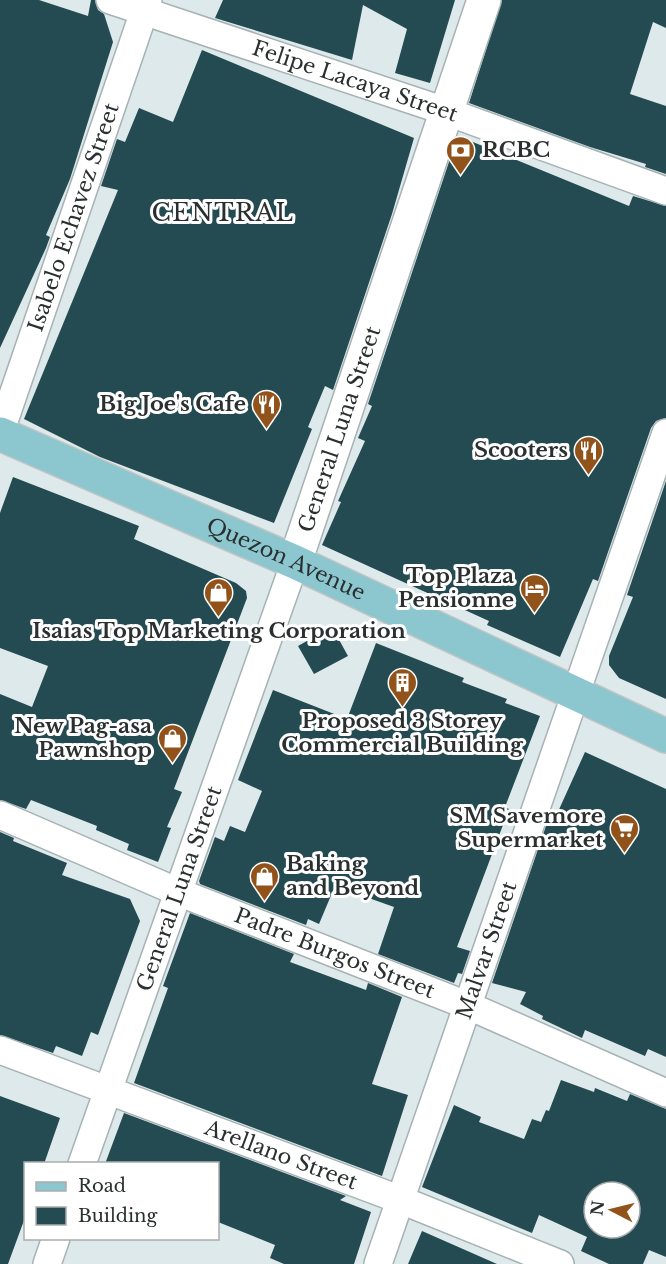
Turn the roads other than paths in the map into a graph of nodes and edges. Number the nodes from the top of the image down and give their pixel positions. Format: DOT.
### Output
graph roads {
  1 [pos="110,0"];
  2 [pos="483,0"];
  3 [pos="146,6"];
  4 [pos="445,111"];
  5 [pos="666,191"];
  6 [pos="666,433"];
  7 [pos="0,434"];
  8 [pos="295,562"];
  9 [pos="575,694"];
  10 [pos="666,736"];
  11 [pos="0,815"];
  12 [pos="178,891"];
  13 [pos="469,1006"];
  14 [pos="0,1050"];
  15 [pos="108,1090"];
  16 [pos="666,1093"];
  17 [pos="83,1162"];
  18 [pos="401,1200"];
  19 [pos="56,1240"];
  20 [pos="47,1264"];
  21 [pos="378,1264"];
  22 [pos="560,1264"];
  1 -- 3 [label="street, Felipe Lacaya Street"];
  2 -- 4 [label="street, General Luna Street"];
  3 -- 4 [label="street, Felipe Lacaya Street"];
  3 -- 7 [label="street, Isabelo Echavez Street"];
  4 -- 5 [label="street, Felipe Lacaya Street"];
  4 -- 8 [label="street, General Luna Street"];
  6 -- 9 [label="street, Malvar Street"];
  7 -- 8 [label="main road, Quezon Avenue"];
  8 -- 9 [label="main road, Quezon Avenue"];
  8 -- 12 [label="street, General Luna Street"];
  9 -- 10 [label="main road, Quezon Avenue"];
  9 -- 13 [label="street, Malvar Street"];
  11 -- 12 [label="street, Padre Burgos Street"];
  12 -- 13 [label="street, Padre Burgos Street"];
  12 -- 15 [label="street, General Luna Street"];
  13 -- 16 [label="street, Padre Burgos Street"];
  13 -- 18 [label="street, Malvar Street"];
  14 -- 15 [label="street, Arellano Street"];
  15 -- 17 [label="street, General Luna Street"];
  15 -- 18 [label="street, Arellano Street"];
  18 -- 21 [label="street, Malvar Street"];
  18 -- 22 [label="street, Arellano Street"];
  19 -- 20 [label="street"];
}
